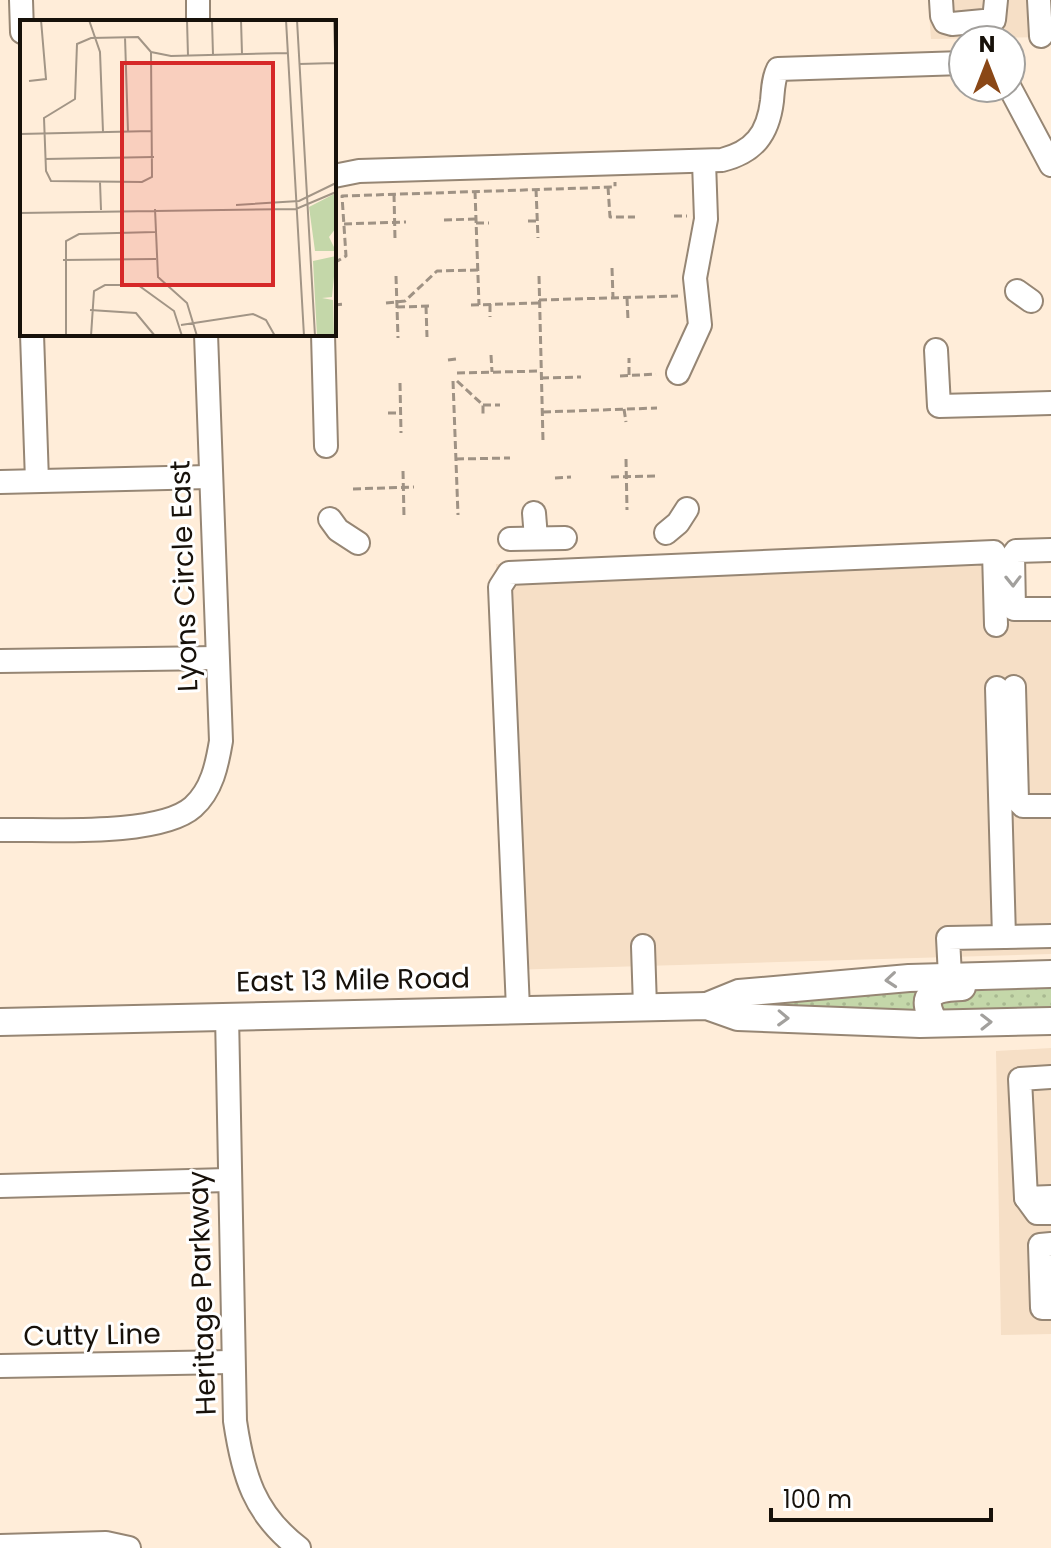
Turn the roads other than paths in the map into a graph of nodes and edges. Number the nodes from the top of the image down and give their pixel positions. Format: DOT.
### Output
graph roads {
  1 [pos="21,0"];
  2 [pos="941,0"];
  3 [pos="996,0"];
  4 [pos="1039,0"];
  5 [pos="22,20"];
  6 [pos="1041,36"];
  7 [pos="947,63"];
  8 [pos="1019,104"];
  9 [pos="704,162"];
  10 [pos="1051,165"];
  11 [pos="336,176"];
  12 [pos="32,336"];
  13 [pos="206,336"];
  14 [pos="324,336"];
  15 [pos="936,350"];
  16 [pos="667,373"];
  17 [pos="1051,403"];
  18 [pos="326,446"];
  19 [pos="209,477"];
  20 [pos="37,481"];
  21 [pos="0,482"];
  22 [pos="687,509"];
  23 [pos="534,513"];
  24 [pos="330,519"];
  25 [pos="666,533"];
  26 [pos="536,538"];
  27 [pos="565,538"];
  28 [pos="510,539"];
  29 [pos="358,543"];
  30 [pos="1051,550"];
  31 [pos="1051,609"];
  32 [pos="996,625"];
  33 [pos="217,658"];
  34 [pos="0,661"];
  35 [pos="1051,806"];
  36 [pos="0,830"];
  37 [pos="1051,936"];
  38 [pos="1004,937"];
  39 [pos="643,946"];
  40 [pos="1038,974"];
  41 [pos="950,976"];
  42 [pos="707,1006"];
  43 [pos="645,1007"];
  44 [pos="518,1009"];
  45 [pos="227,1015"];
  46 [pos="1051,1021"];
  47 [pos="0,1022"];
  48 [pos="935,1023"];
  49 [pos="1051,1077"];
  50 [pos="228,1180"];
  51 [pos="0,1186"];
  52 [pos="1051,1197"];
  53 [pos="1026,1198"];
  54 [pos="1051,1213"];
  55 [pos="1051,1244"];
  56 [pos="1051,1308"];
  57 [pos="232,1362"];
  58 [pos="0,1366"];
  59 [pos="0,1546"];
  60 [pos="129,1548"];
  61 [pos="299,1548"];
  1 -- 5 [label="street"];
  2 -- 3 [label="street"];
  4 -- 6 [label="street"];
  7 -- 9 [label="street"];
  8 -- 10 [label="street"];
  9 -- 11 [label="street"];
  9 -- 16 [label="street"];
  12 -- 20 [label="street"];
  13 -- 19 [label="street, Lyons Circle East"];
  14 -- 18 [label="street"];
  15 -- 17 [label="street"];
  19 -- 20 [label="street"];
  19 -- 33 [label="street, Lyons Circle East"];
  20 -- 21 [label="street"];
  22 -- 25 [label="street"];
  23 -- 26 [label="street"];
  24 -- 29 [label="street"];
  26 -- 27 [label="street"];
  26 -- 28 [label="street"];
  30 -- 31 [label="street, one-way"];
  32 -- 44 [label="street"];
  33 -- 34 [label="street"];
  33 -- 36 [label="street, Lyons Circle East"];
  35 -- 38 [label="street"];
  37 -- 38 [label="street"];
  38 -- 41 [label="street"];
  39 -- 43 [label="street"];
  40 -- 41 [label="main road, East 13 Mile Road"];
  40 -- 48 [label="main road"];
  41 -- 42 [label="main road, East 13 Mile Road, one-way"];
  42 -- 43 [label="main road, East 13 Mile Road"];
  42 -- 48 [label="main road, East 13 Mile Road, one-way"];
  43 -- 44 [label="main road, East 13 Mile Road"];
  44 -- 45 [label="main road, East 13 Mile Road"];
  45 -- 47 [label="main road, East 13 Mile Road"];
  45 -- 50 [label="street, Heritage Parkway"];
  48 -- 46 [label="main road, East 13 Mile Road, one-way"];
  49 -- 53 [label="street"];
  50 -- 51 [label="street"];
  50 -- 57 [label="street, Heritage Parkway"];
  52 -- 53 [label="street"];
  53 -- 54 [label="street"];
  55 -- 56 [label="street"];
  57 -- 58 [label="street, Cutty Line"];
  57 -- 61 [label="street, Heritage Parkway"];
  59 -- 60 [label="street"];
}
